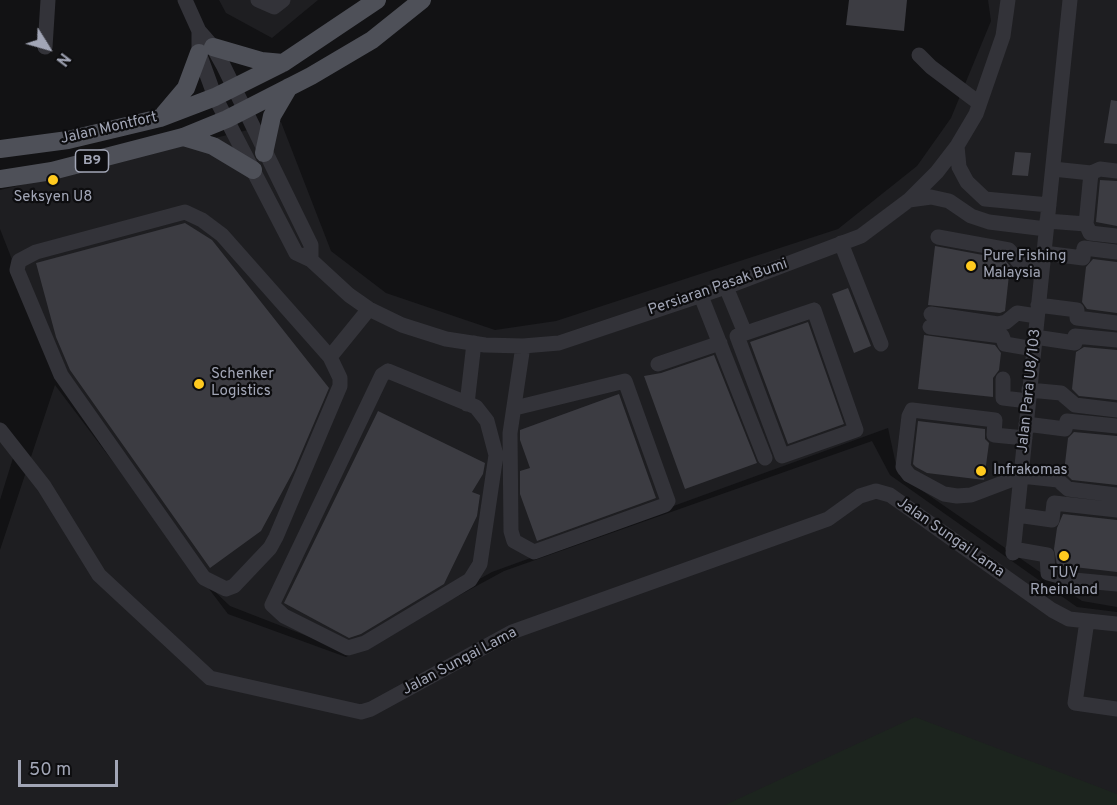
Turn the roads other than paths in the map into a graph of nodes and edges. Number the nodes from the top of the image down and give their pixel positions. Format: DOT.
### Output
graph roads {
  1 [pos="48,0"];
  2 [pos="185,0"];
  3 [pos="258,0"];
  4 [pos="283,0"];
  5 [pos="377,0"];
  6 [pos="422,0"];
  7 [pos="1008,0"];
  8 [pos="1070,0"];
  9 [pos="45,47"];
  10 [pos="206,50"];
  11 [pos="919,55"];
  12 [pos="283,63"];
  13 [pos="289,87"];
  14 [pos="233,89"];
  15 [pos="215,97"];
  16 [pos="979,103"];
  17 [pos="244,111"];
  18 [pos="160,118"];
  19 [pos="227,119"];
  20 [pos="183,137"];
  21 [pos="957,146"];
  22 [pos="0,149"];
  23 [pos="264,153"];
  24 [pos="1053,169"];
  25 [pos="253,170"];
  26 [pos="1117,171"];
  27 [pos="1090,173"];
  28 [pos="0,179"];
  29 [pos="909,200"];
  30 [pos="1049,205"];
  31 [pos="1086,224"];
  32 [pos="1047,225"];
  33 [pos="1117,236"];
  34 [pos="938,237"];
  35 [pos="841,243"];
  36 [pos="1117,252"];
  37 [pos="1043,259"];
  38 [pos="311,260"];
  39 [pos="726,287"];
  40 [pos="701,296"];
  41 [pos="369,309"];
  42 [pos="1038,310"];
  43 [pos="1117,323"];
  44 [pos="745,333"];
  45 [pos="1117,340"];
  46 [pos="720,342"];
  47 [pos="474,343"];
  48 [pos="1035,343"];
  49 [pos="881,344"];
  50 [pos="523,346"];
  51 [pos="330,357"];
  52 [pos="658,364"];
  53 [pos="1003,379"];
  54 [pos="1029,396"];
  55 [pos="467,404"];
  56 [pos="515,408"];
  57 [pos="1117,410"];
  58 [pos="1117,426"];
  59 [pos="0,430"];
  60 [pos="1026,431"];
  61 [pos="765,458"];
  62 [pos="1021,476"];
  63 [pos="1117,495"];
  64 [pos="1117,510"];
  65 [pos="1017,515"];
  66 [pos="1117,584"];
  67 [pos="1087,621"];
  68 [pos="1117,624"];
  69 [pos="1117,709"];
  1 -- 9 [label="street"];
  2 -- 10 [label="street"];
  3 -- 4 [label="street"];
  5 -- 12 [label="main road, Jalan Montfort"];
  6 -- 13 [label="main road, Jalan Montfort"];
  7 -- 16 [label="street, Persiaran Pasak Bumi"];
  8 -- 24 [label="street, Jalan Para U8/103"];
  10 -- 12 [label="main road"];
  10 -- 14 [label="street"];
  10 -- 15 [label="street, Persiaran Pasak Bumi"];
  10 -- 18 [label="main road"];
  11 -- 16 [label="street"];
  12 -- 14 [label="main road, Jalan Montfort"];
  13 -- 17 [label="main road, Jalan Montfort"];
  13 -- 23 [label="main road"];
  14 -- 15 [label="main road, Jalan Montfort"];
  14 -- 17 [label="street"];
  15 -- 18 [label="main road, Jalan Montfort / B9"];
  15 -- 19 [label="street, Persiaran Pasak Bumi"];
  16 -- 21 [label="street, Persiaran Pasak Bumi"];
  17 -- 19 [label="main road, Jalan Montfort"];
  17 -- 23 [label="street"];
  18 -- 22 [label="main road, Jalan Montfort / B9"];
  19 -- 20 [label="main road, Jalan Montfort / B9"];
  19 -- 25 [label="street, Persiaran Pasak Bumi"];
  20 -- 25 [label="main road"];
  20 -- 28 [label="main road, Jalan Montfort / B9"];
  21 -- 29 [label="street, Persiaran Pasak Bumi"];
  21 -- 30 [label="street"];
  23 -- 38 [label="street"];
  24 -- 27 [label="street"];
  24 -- 30 [label="street, Jalan Para U8/103"];
  25 -- 38 [label="street, Persiaran Pasak Bumi"];
  26 -- 27 [label="street"];
  27 -- 31 [label="street"];
  29 -- 32 [label="street"];
  29 -- 35 [label="street, Persiaran Pasak Bumi"];
  30 -- 32 [label="street, Jalan Para U8/103"];
  31 -- 32 [label="street"];
  31 -- 33 [label="street"];
  32 -- 37 [label="street, Jalan Para U8/103"];
  34 -- 37 [label="street"];
  35 -- 39 [label="street, Persiaran Pasak Bumi"];
  35 -- 49 [label="street"];
  36 -- 37 [label="street"];
  37 -- 42 [label="street, Jalan Para U8/103"];
  38 -- 41 [label="street, Persiaran Pasak Bumi"];
  39 -- 40 [label="street, Persiaran Pasak Bumi"];
  39 -- 44 [label="street"];
  40 -- 46 [label="street"];
  40 -- 50 [label="street, Persiaran Pasak Bumi"];
  41 -- 47 [label="street, Persiaran Pasak Bumi"];
  41 -- 51 [label="street"];
  42 -- 43 [label="street"];
  42 -- 48 [label="street, Jalan Para U8/103"];
  42 -- 48 [label="street"];
  44 -- 44 [label="street"];
  45 -- 48 [label="street"];
  46 -- 52 [label="street"];
  46 -- 61 [label="street"];
  47 -- 50 [label="street, Persiaran Pasak Bumi"];
  47 -- 55 [label="street"];
  48 -- 54 [label="street, Jalan Para U8/103"];
  50 -- 56 [label="street"];
  51 -- 51 [label="street"];
  53 -- 54 [label="street"];
  54 -- 57 [label="street"];
  54 -- 60 [label="street, Jalan Para U8/103"];
  55 -- 55 [label="street"];
  56 -- 56 [label="street"];
  58 -- 60 [label="street"];
  59 -- 67 [label="street, Jalan Sungai Lama"];
  60 -- 62 [label="street, Jalan Para U8/103"];
  60 -- 62 [label="street"];
  62 -- 63 [label="street"];
  62 -- 65 [label="street, Jalan Para U8/103"];
  64 -- 65 [label="street"];
  65 -- 66 [label="street, Jalan Para U8/103"];
  67 -- 68 [label="street"];
  67 -- 69 [label="street"];
}
